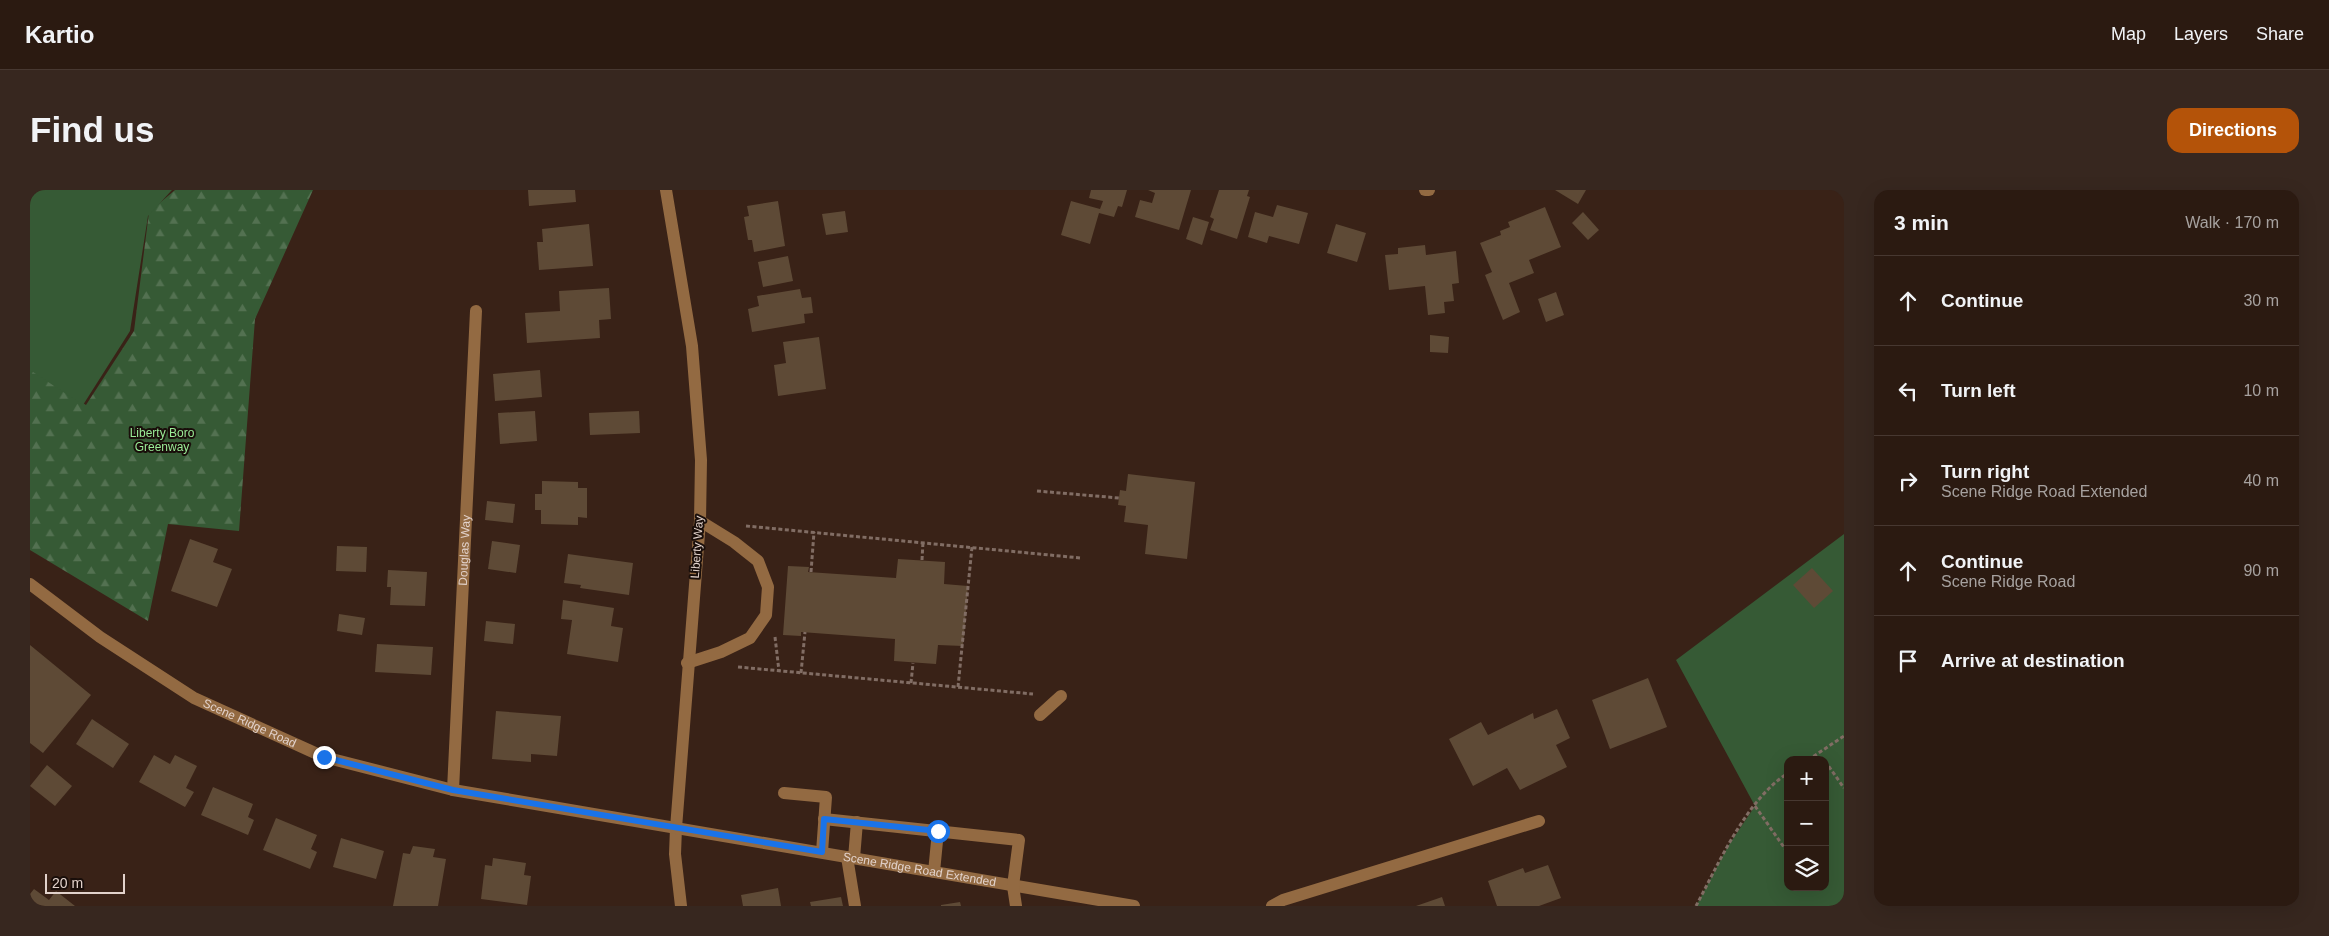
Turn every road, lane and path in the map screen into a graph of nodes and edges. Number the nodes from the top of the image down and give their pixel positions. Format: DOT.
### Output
graph roads {
  1 [pos="666,190"];
  2 [pos="476,311"];
  3 [pos="1037,491"];
  4 [pos="1119,498"];
  5 [pos="700,521"];
  6 [pos="743,526"];
  7 [pos="814,532"];
  8 [pos="923,542"];
  9 [pos="972,547"];
  10 [pos="1081,558"];
  11 [pos="922,560"];
  12 [pos="811,572"];
  13 [pos="30,584"];
  14 [pos="805,632"];
  15 [pos="775,636"];
  16 [pos="688,663"];
  17 [pos="913,663"];
  18 [pos="733,667"];
  19 [pos="779,671"];
  20 [pos="801,673"];
  21 [pos="911,683"];
  22 [pos="958,687"];
  23 [pos="1061,696"];
  24 [pos="1040,714"];
  25 [pos="1844,736"];
  26 [pos="1819,752"];
  27 [pos="1814,756"];
  28 [pos="1822,756"];
  29 [pos="1829,767"];
  30 [pos="1784,776"];
  31 [pos="1844,788"];
  32 [pos="453,790"];
  33 [pos="784,793"];
  34 [pos="1755,806"];
  35 [pos="824,819"];
  36 [pos="1539,821"];
  37 [pos="857,822"];
  38 [pos="676,828"];
  39 [pos="938,831"];
  40 [pos="1784,847"];
  41 [pos="822,852"];
  42 [pos="851,858"];
  43 [pos="934,872"];
  44 [pos="1013,886"];
  45 [pos="681,906"];
  46 [pos="855,906"];
  47 [pos="1016,906"];
  48 [pos="1134,906"];
  49 [pos="1272,906"];
  50 [pos="1696,906"];
  1 -- 5 [label="street, Liberty Way"];
  2 -- 32 [label="street, Douglas Way"];
  3 -- 4 [label="path"];
  5 -- 16 [label="street, Liberty Way"];
  5 -- 16 [label="street"];
  6 -- 7 [label="path"];
  7 -- 8 [label="path"];
  7 -- 12 [label="path"];
  8 -- 9 [label="path"];
  8 -- 11 [label="path"];
  9 -- 10 [label="path"];
  9 -- 22 [label="path"];
  13 -- 32 [label="street, Scene Ridge Road"];
  14 -- 20 [label="path"];
  15 -- 19 [label="path"];
  16 -- 38 [label="street, Liberty Way"];
  17 -- 21 [label="path"];
  18 -- 19 [label="path"];
  19 -- 20 [label="path"];
  20 -- 21 [label="path"];
  21 -- 22 [label="path"];
  22 -- 23 [label="path"];
  23 -- 24 [label="street"];
  25 -- 26 [label="path"];
  26 -- 27 [label="path"];
  26 -- 28 [label="path"];
  29 -- 31 [label="path"];
  30 -- 34 [label="path"];
  32 -- 38 [label="street, Scene Ridge Road"];
  33 -- 35 [label="street"];
  34 -- 40 [label="path"];
  34 -- 50 [label="path"];
  35 -- 37 [label="street"];
  35 -- 41 [label="street"];
  36 -- 49 [label="street"];
  37 -- 39 [label="street"];
  37 -- 42 [label="street"];
  38 -- 41 [label="street, Scene Ridge Road Extended"];
  38 -- 45 [label="street, Liberty Way"];
  39 -- 43 [label="street"];
  39 -- 44 [label="street"];
  41 -- 42 [label="street, Scene Ridge Road Extended"];
  42 -- 43 [label="street, Scene Ridge Road Extended"];
  42 -- 46 [label="street"];
  43 -- 44 [label="street, Scene Ridge Road Extended"];
  44 -- 47 [label="street"];
  44 -- 48 [label="street, Scene Ridge Road Extended"];
}
